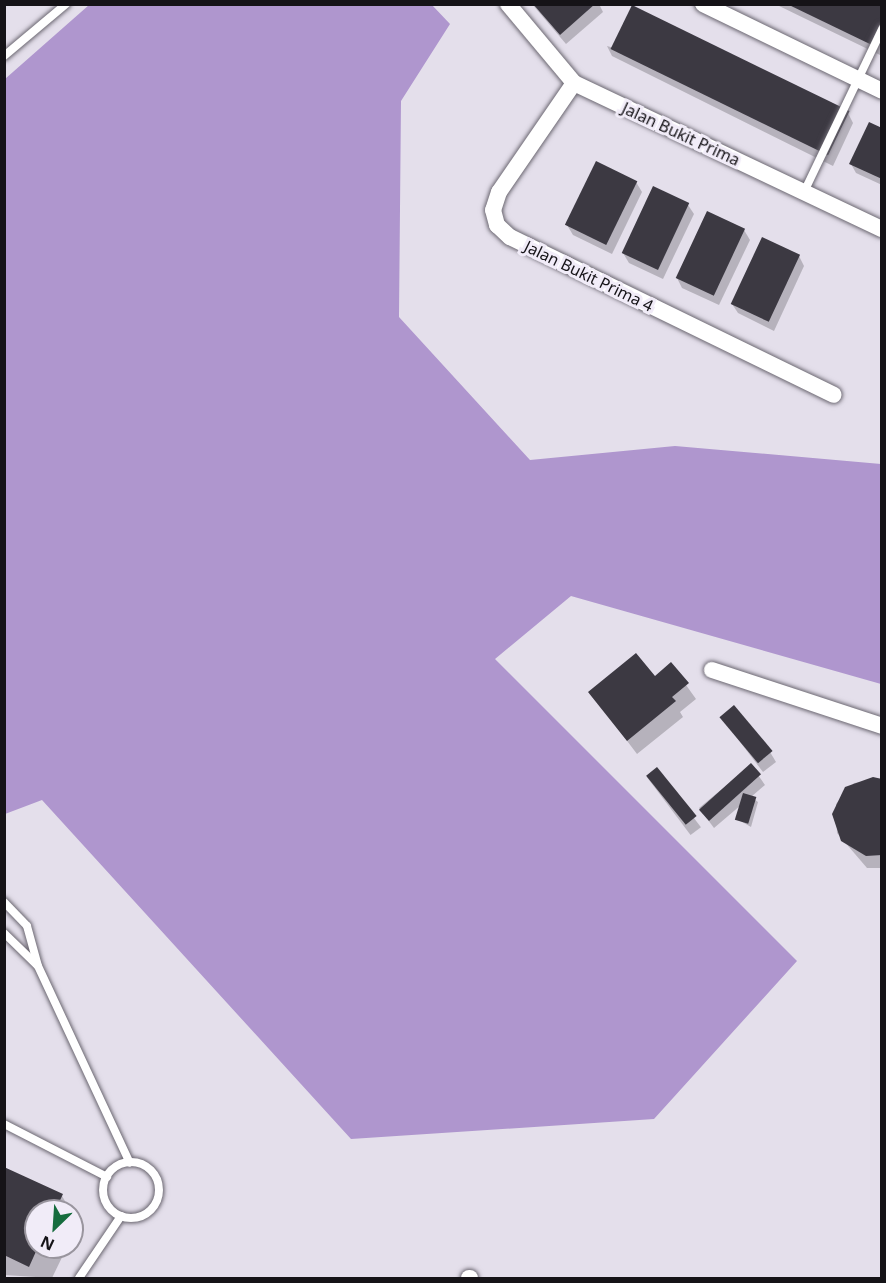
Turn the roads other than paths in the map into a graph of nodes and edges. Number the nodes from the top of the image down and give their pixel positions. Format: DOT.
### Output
graph roads {
  1 [pos="66,4"];
  2 [pos="508,4"];
  3 [pos="703,4"];
  4 [pos="882,29"];
  5 [pos="4,56"];
  6 [pos="858,79"];
  7 [pos="574,83"];
  8 [pos="882,91"];
  9 [pos="804,192"];
  10 [pos="882,229"];
  11 [pos="834,395"];
  12 [pos="712,670"];
  13 [pos="882,726"];
  14 [pos="4,902"];
  15 [pos="4,933"];
  16 [pos="38,966"];
  17 [pos="4,1124"];
  18 [pos="130,1163"];
  19 [pos="107,1177"];
  20 [pos="121,1216"];
  21 [pos="79,1278"];
  1 -- 5 [label="lane"];
  2 -- 7 [label="street, Jalan Bukit Prima"];
  3 -- 6 [label="street"];
  4 -- 6 [label="lane"];
  6 -- 8 [label="street"];
  6 -- 9 [label="lane"];
  7 -- 9 [label="street, Jalan Bukit Prima"];
  7 -- 11 [label="street, Jalan Bukit Prima 4"];
  9 -- 10 [label="street, Jalan Bukit Prima"];
  12 -- 13 [label="street"];
  14 -- 16 [label="lane"];
  15 -- 16 [label="lane"];
  16 -- 18 [label="lane"];
  17 -- 19 [label="lane"];
  18 -- 19 [label="lane"];
  18 -- 20 [label="lane"];
  19 -- 20 [label="lane"];
  20 -- 21 [label="lane"];
}
